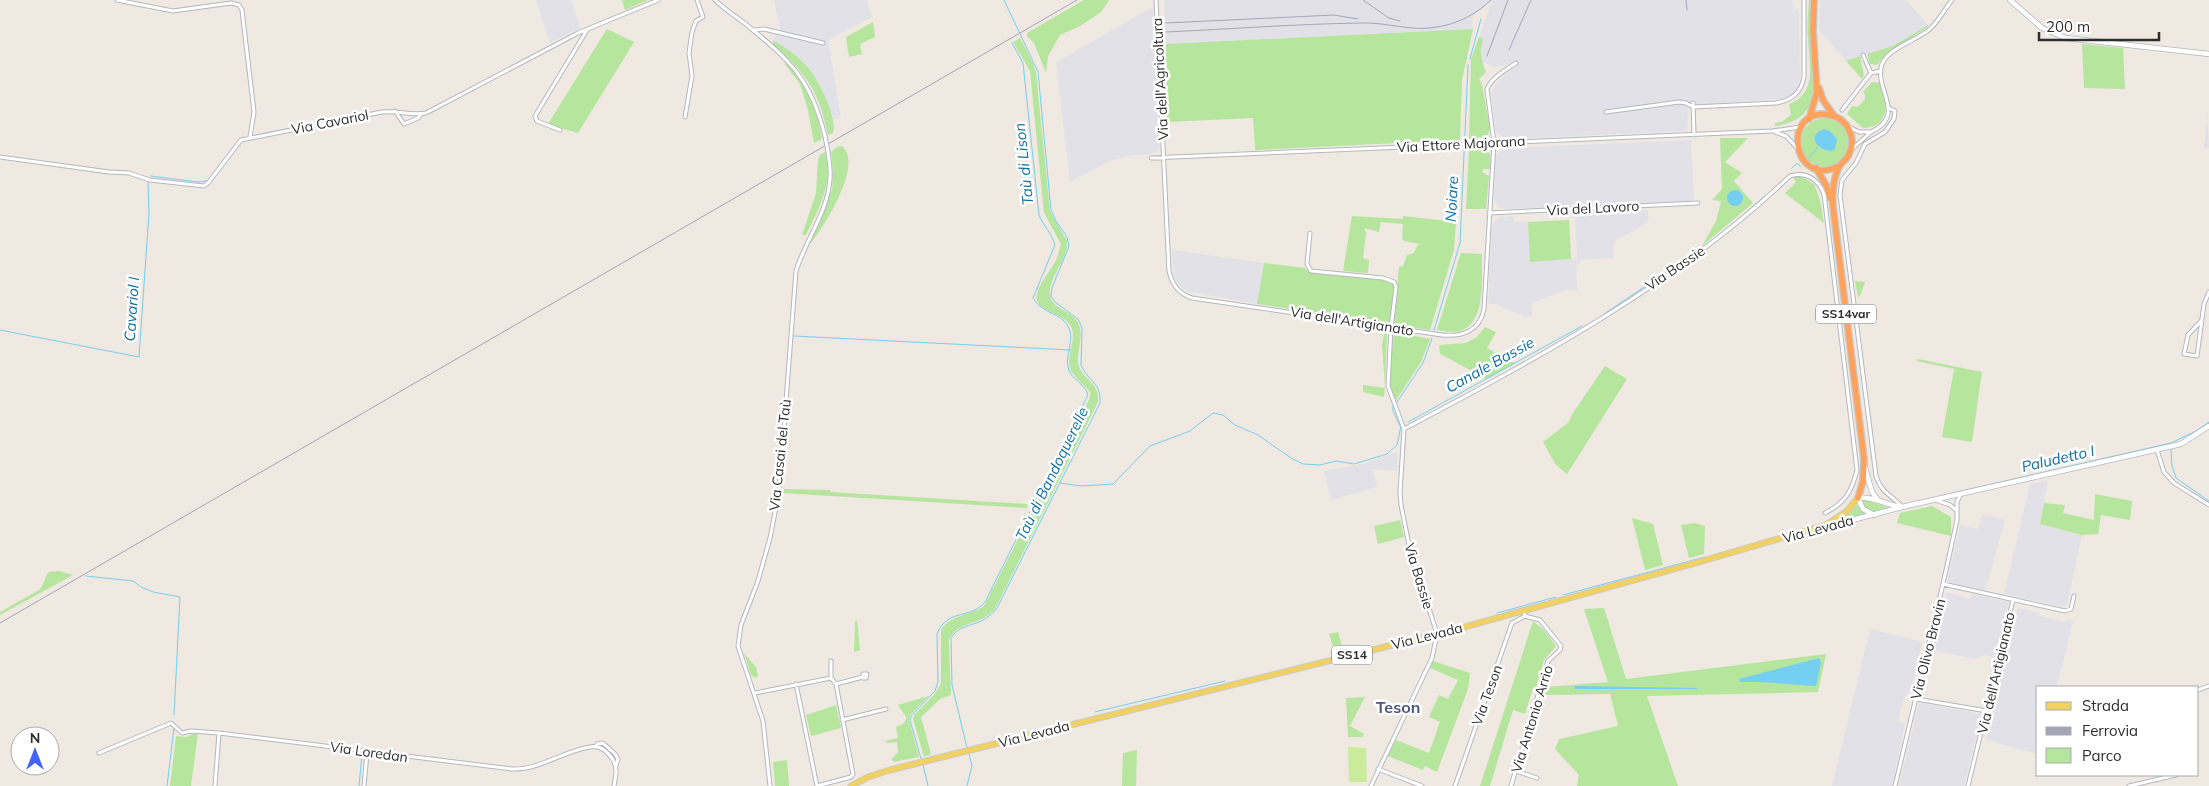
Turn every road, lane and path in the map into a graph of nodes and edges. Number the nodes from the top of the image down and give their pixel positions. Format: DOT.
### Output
graph roads {
  1 [pos="117,0"];
  2 [pos="658,0"];
  3 [pos="697,0"];
  4 [pos="715,0"];
  5 [pos="1156,0"];
  6 [pos="1804,0"];
  7 [pos="1814,0"];
  8 [pos="1952,0"];
  9 [pos="2010,0"];
  10 [pos="588,30"];
  11 [pos="753,30"];
  12 [pos="824,43"];
  13 [pos="2209,54"];
  14 [pos="1863,55"];
  15 [pos="1516,64"];
  16 [pos="1881,70"];
  17 [pos="1871,73"];
  18 [pos="1817,81"];
  19 [pos="1693,105"];
  20 [pos="1889,108"];
  21 [pos="1842,110"];
  22 [pos="395,111"];
  23 [pos="1606,112"];
  24 [pos="421,114"];
  25 [pos="1834,116"];
  26 [pos="685,117"];
  27 [pos="1809,119"];
  28 [pos="1847,126"];
  29 [pos="1801,127"];
  30 [pos="560,130"];
  31 [pos="1772,131"];
  32 [pos="1871,132"];
  33 [pos="1694,135"];
  34 [pos="250,137"];
  35 [pos="1494,142"];
  36 [pos="1797,149"];
  37 [pos="1851,150"];
  38 [pos="0,157"];
  39 [pos="1151,158"];
  40 [pos="1164,158"];
  41 [pos="1839,166"];
  42 [pos="1816,168"];
  43 [pos="1698,203"];
  44 [pos="1833,207"];
  45 [pos="1489,213"];
  46 [pos="1310,233"];
  47 [pos="2209,292"];
  48 [pos="2201,321"];
  49 [pos="1391,328"];
  50 [pos="2209,426"];
  51 [pos="1404,429"];
  52 [pos="2157,450"];
  53 [pos="1865,468"];
  54 [pos="1961,494"];
  55 [pos="1949,497"];
  56 [pos="1858,498"];
  57 [pos="1935,500"];
  58 [pos="1879,501"];
  59 [pos="1950,505"];
  60 [pos="2209,505"];
  61 [pos="1902,507"];
  62 [pos="1956,509"];
  63 [pos="1825,513"];
  64 [pos="1874,515"];
  65 [pos="1811,530"];
  66 [pos="1943,584"];
  67 [pos="2074,596"];
  68 [pos="2013,600"];
  69 [pos="1525,614"];
  70 [pos="1437,634"];
  71 [pos="831,660"];
  72 [pos="863,677"];
  73 [pos="831,678"];
  74 [pos="796,684"];
  75 [pos="836,684"];
  76 [pos="755,693"];
  77 [pos="1916,699"];
  78 [pos="886,709"];
  79 [pos="1987,711"];
  80 [pos="842,720"];
  81 [pos="219,733"];
  82 [pos="99,753"];
  83 [pos="367,753"];
  84 [pos="1378,769"];
  85 [pos="1516,771"];
  86 [pos="2172,776"];
  87 [pos="1537,778"];
  88 [pos="215,786"];
  89 [pos="364,786"];
  90 [pos="614,786"];
  91 [pos="770,786"];
  92 [pos="817,786"];
  93 [pos="851,786"];
  94 [pos="1371,786"];
  95 [pos="1422,786"];
  96 [pos="1455,786"];
  97 [pos="1511,786"];
  98 [pos="1895,786"];
  99 [pos="1968,786"];
  100 [pos="2129,786"];
  1 -- 34 [label="street"];
  2 -- 10 [label="street"];
  3 -- 26 [label="street"];
  4 -- 11 [label="street"];
  5 -- 40 [label="street, Via dell'Agricoltura"];
  6 -- 19 [label="street"];
  7 -- 18 [label="highway"];
  8 -- 16 [label="street"];
  9 -- 13 [label="main road"];
  10 -- 24 [label="street"];
  10 -- 30 [label="street"];
  11 -- 12 [label="street"];
  11 -- 76 [label="street, Via Casai del Taù, bridge"];
  14 -- 17 [label="street"];
  15 -- 35 [label="street, Via dell'Artigianato"];
  16 -- 17 [label="street"];
  16 -- 20 [label="street"];
  17 -- 21 [label="street"];
  18 -- 25 [label="highway"];
  18 -- 27 [label="highway"];
  19 -- 23 [label="street"];
  19 -- 33 [label="street"];
  20 -- 32 [label="street"];
  20 -- 61 [label="street"];
  22 -- 24 [label="street, Via Cavariol"];
  22 -- 24 [label="street"];
  22 -- 34 [label="street, Via Cavariol"];
  25 -- 27 [label="highway"];
  25 -- 28 [label="highway"];
  27 -- 29 [label="highway"];
  28 -- 32 [label="street"];
  28 -- 37 [label="highway"];
  29 -- 31 [label="street, Via Ettore Majorana"];
  29 -- 36 [label="highway"];
  31 -- 33 [label="street, Via Ettore Majorana"];
  31 -- 36 [label="street"];
  32 -- 37 [label="street"];
  33 -- 35 [label="street, Via Ettore Majorana"];
  34 -- 38 [label="street, Via Cavariol"];
  35 -- 40 [label="street, Via Ettore Majorana"];
  35 -- 45 [label="street, Via dell'Artigianato"];
  36 -- 42 [label="highway, SS14var"];
  37 -- 41 [label="highway, SS14var"];
  39 -- 40 [label="street, Via Ettore Majorana"];
  40 -- 49 [label="street, Via dell'Artigianato"];
  41 -- 42 [label="highway"];
  41 -- 44 [label="highway, SS14var"];
  42 -- 44 [label="highway, SS14var"];
  43 -- 45 [label="street, Via del Lavoro"];
  44 -- 53 [label="highway, SS14var"];
  45 -- 49 [label="street, Via dell'Artigianato"];
  46 -- 49 [label="street"];
  47 -- 48 [label="street"];
  48 -- 48 [label="street"];
  49 -- 51 [label="street"];
  50 -- 52 [label="main road, Via Levada"];
  51 -- 63 [label="street, Via Bassie"];
  51 -- 70 [label="street, Via Bassie"];
  52 -- 54 [label="main road, Via Levada"];
  52 -- 60 [label="street"];
  53 -- 56 [label="highway, SS14var"];
  53 -- 58 [label="main road"];
  54 -- 55 [label="main road, Via Levada"];
  54 -- 62 [label="street, Via Olivo Bravin"];
  55 -- 57 [label="main road, Via Levada"];
  55 -- 59 [label="street"];
  55 -- 62 [label="street"];
  56 -- 58 [label="main road, Via Levada"];
  56 -- 64 [label="main road, Via Levada"];
  56 -- 65 [label="main road, SS14"];
  57 -- 59 [label="street"];
  57 -- 61 [label="main road, Via Levada"];
  58 -- 61 [label="main road, Via Levada"];
  59 -- 62 [label="street"];
  61 -- 64 [label="main road, Via Levada"];
  62 -- 66 [label="street, Via Olivo Bravin"];
  64 -- 65 [label="main road, Via Levada"];
  65 -- 69 [label="main road, Via Levada / SS14"];
  66 -- 68 [label="street, Via dell'Artigianato"];
  66 -- 77 [label="street, Via Olivo Bravin"];
  67 -- 68 [label="street"];
  68 -- 79 [label="street, Via dell'Artigianato"];
  69 -- 70 [label="main road, Via Levada / SS14"];
  69 -- 85 [label="street, Via Antonio Arrio"];
  69 -- 96 [label="street, Via Teson"];
  70 -- 84 [label="street"];
  70 -- 93 [label="main road, Via Levada / SS14"];
  71 -- 73 [label="street"];
  72 -- 75 [label="street"];
  73 -- 74 [label="street"];
  73 -- 75 [label="street"];
  74 -- 76 [label="street"];
  74 -- 92 [label="street"];
  75 -- 80 [label="street"];
  76 -- 91 [label="street, Via Casai del Taù"];
  77 -- 79 [label="street"];
  77 -- 98 [label="street, Via Olivo Bravin"];
  78 -- 80 [label="street"];
  79 -- 99 [label="street, Via dell'Artigianato"];
  80 -- 92 [label="street"];
  81 -- 82 [label="street, Via Loredan"];
  81 -- 83 [label="street, Via Loredan"];
  81 -- 88 [label="street"];
  83 -- 89 [label="street"];
  83 -- 90 [label="street, Via Loredan"];
  84 -- 94 [label="street"];
  84 -- 95 [label="street"];
  85 -- 87 [label="street"];
  85 -- 97 [label="street, Via Antonio Arrio"];
  86 -- 100 [label="street"];
}
